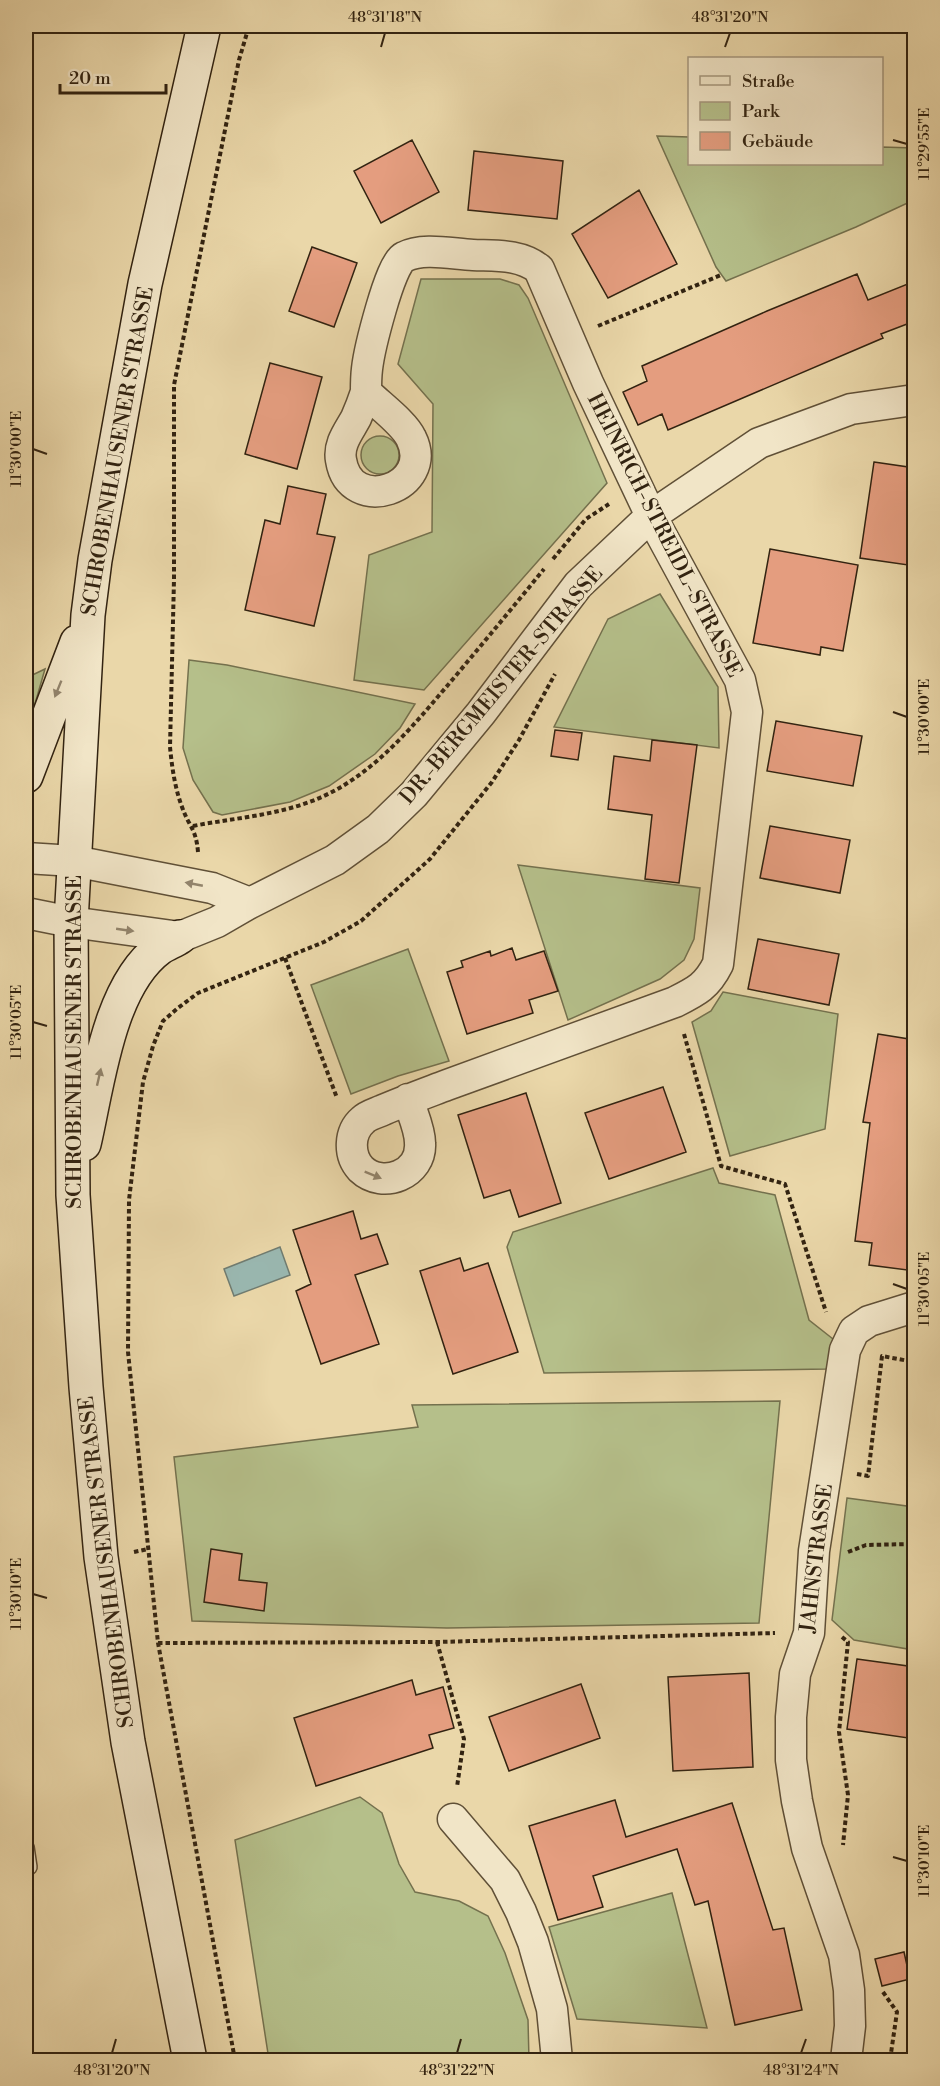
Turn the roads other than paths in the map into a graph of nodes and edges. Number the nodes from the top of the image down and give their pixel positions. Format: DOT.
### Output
graph roads {
  1 [pos="204,26"];
  2 [pos="366,392"];
  3 [pos="915,400"];
  4 [pos="651,516"];
  5 [pos="88,615"];
  6 [pos="26,776"];
  7 [pos="26,858"];
  8 [pos="75,861"];
  9 [pos="250,903"];
  10 [pos="26,913"];
  11 [pos="71,922"];
  12 [pos="180,937"];
  13 [pos="408,1100"];
  14 [pos="73,1195"];
  15 [pos="915,1307"];
  16 [pos="453,1819"];
  17 [pos="26,1847"];
  18 [pos="26,1867"];
  19 [pos="190,2061"];
  20 [pos="557,2061"];
  21 [pos="846,2061"];
  1 -- 5 [label="main road, SCHROBENHAUSENER STRASSE"];
  2 -- 4 [label="street, HEINRICH-STREIDL-STRASSE"];
  3 -- 4 [label="street, DR.-BERGMEISTER-STRASSE"];
  4 -- 9 [label="street, DR.-BERGMEISTER-STRASSE"];
  4 -- 13 [label="street, HEINRICH-STREIDL-STRASSE"];
  5 -- 6 [label="main road, one-way"];
  5 -- 8 [label="main road, SCHROBENHAUSENER STRASSE"];
  7 -- 8 [label="street"];
  9 -- 8 [label="street, one-way"];
  8 -- 11 [label="main road, SCHROBENHAUSENER STRASSE"];
  9 -- 12 [label="street, DR.-BERGMEISTER-STRASSE"];
  10 -- 11 [label="street, DR.-BERGMEISTER-STRASSE"];
  11 -- 12 [label="street, DR.-BERGMEISTER-STRASSE, one-way"];
  11 -- 14 [label="main road, SCHROBENHAUSENER STRASSE"];
  14 -- 12 [label="main road, one-way"];
  13 -- 13 [label="street, HEINRICH-STREIDL-STRASSE, one-way"];
  14 -- 19 [label="main road, SCHROBENHAUSENER STRASSE"];
  15 -- 21 [label="street, JAHNSTRASSE"];
  16 -- 20 [label="street"];
  17 -- 18 [label="lane"];
}
